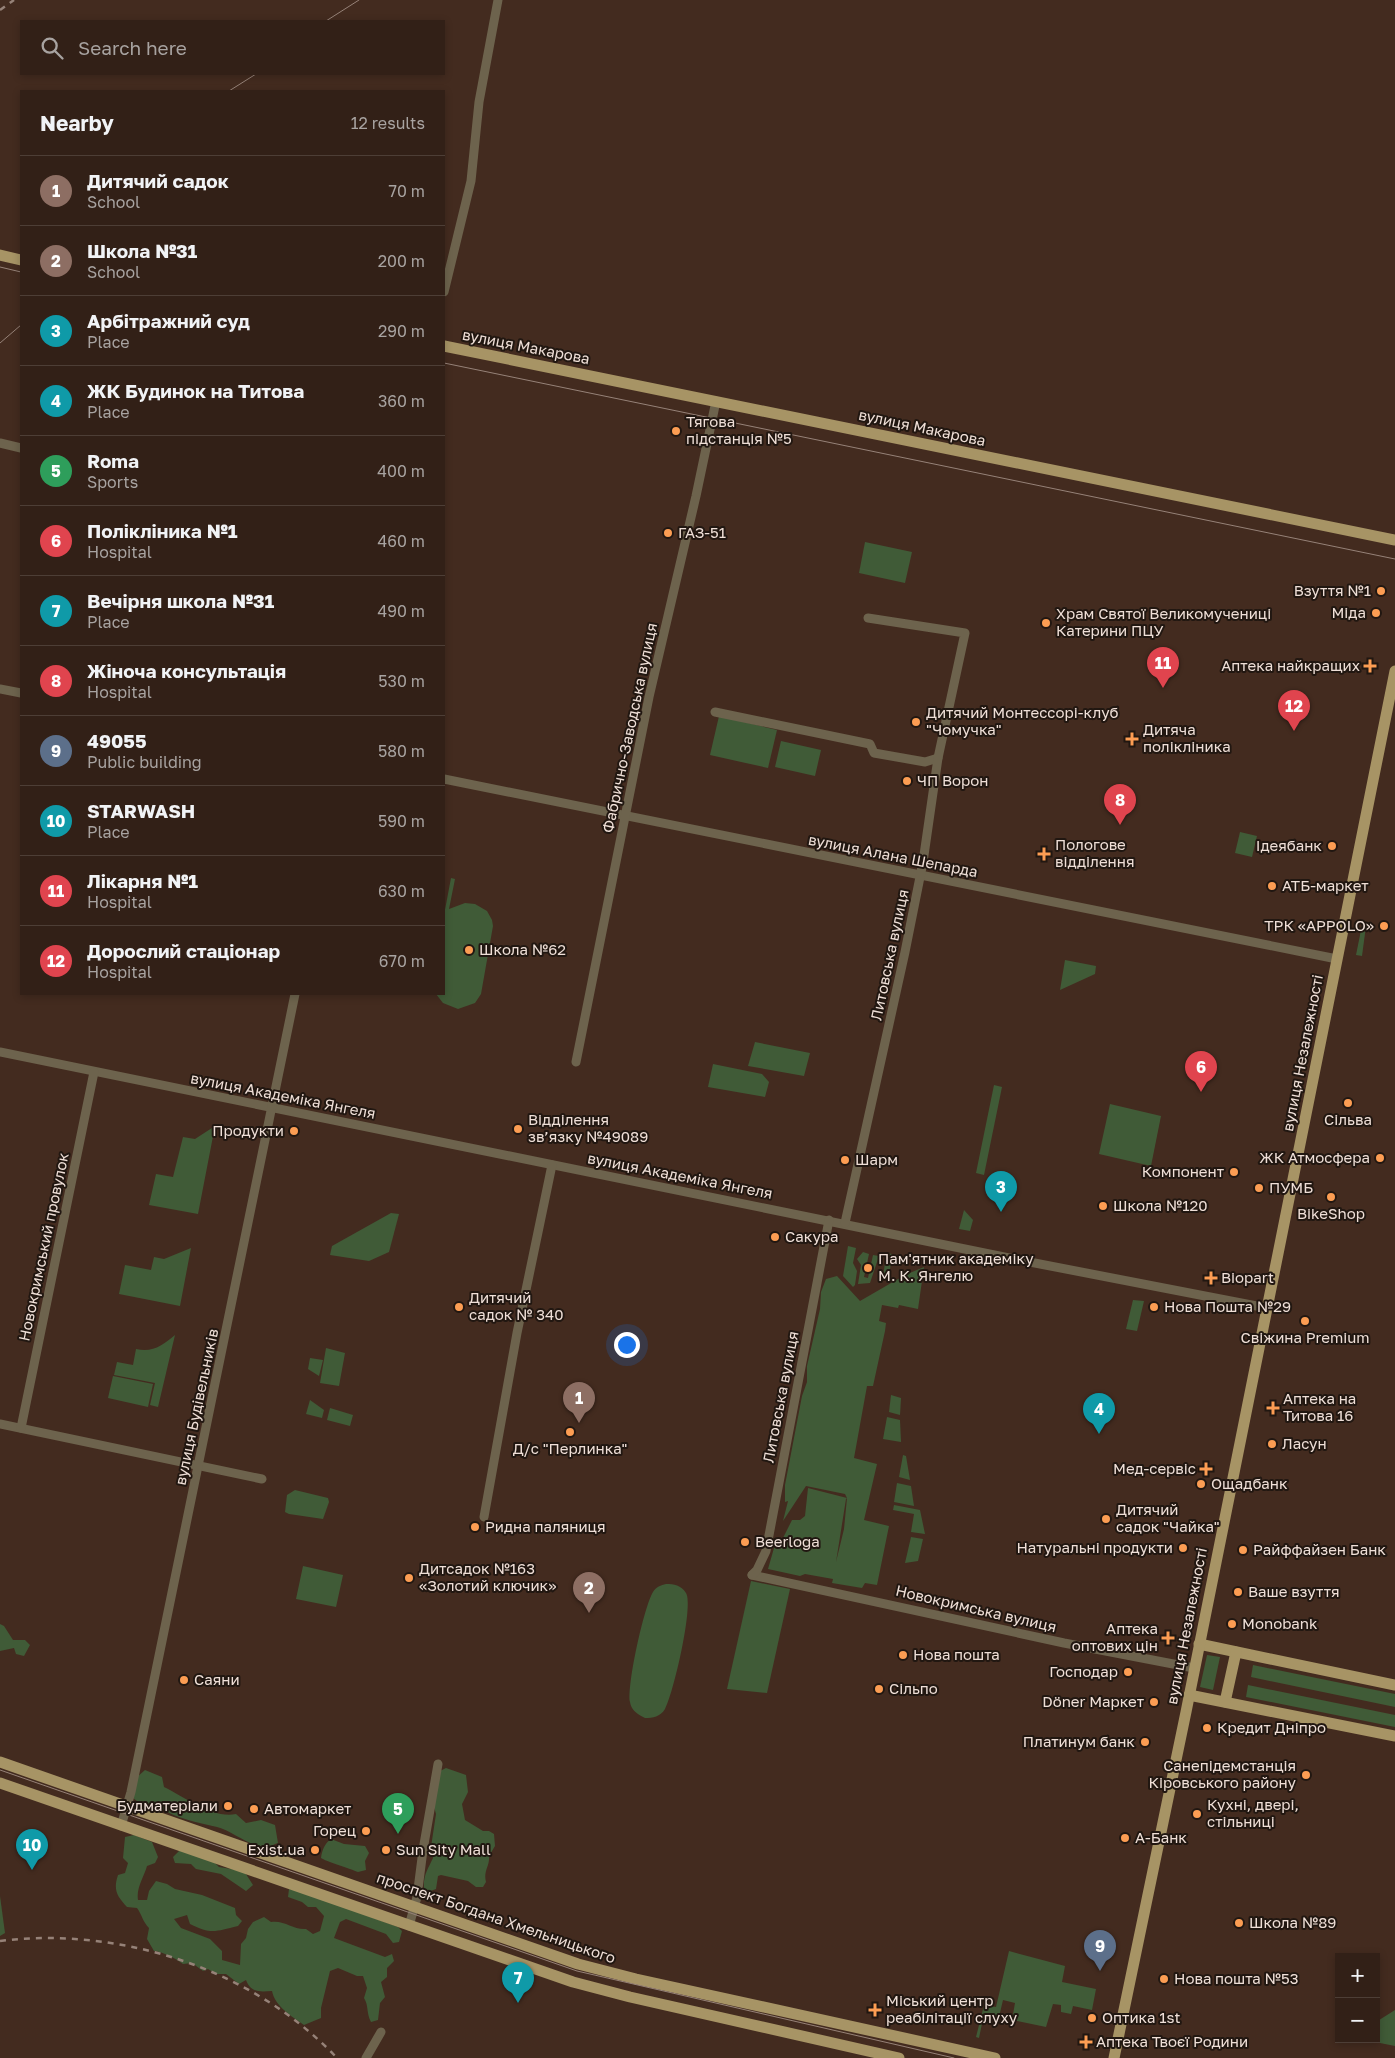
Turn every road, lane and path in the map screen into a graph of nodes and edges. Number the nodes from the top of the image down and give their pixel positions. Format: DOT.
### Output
graph roads {
  1 [pos="498,0"];
  2 [pos="0,255"];
  3 [pos="20,260"];
  4 [pos="445,288"];
  5 [pos="445,346"];
  6 [pos="716,401"];
  7 [pos="0,443"];
  8 [pos="20,448"];
  9 [pos="1395,540"];
  10 [pos="868,618"];
  11 [pos="1395,671"];
  12 [pos="0,689"];
  13 [pos="20,693"];
  14 [pos="715,712"];
  15 [pos="938,758"];
  16 [pos="445,779"];
  17 [pos="626,816"];
  18 [pos="921,876"];
  19 [pos="1337,960"];
  20 [pos="295,995"];
  21 [pos="0,1052"];
  22 [pos="576,1062"];
  23 [pos="94,1072"];
  24 [pos="273,1107"];
  25 [pos="552,1165"];
  26 [pos="829,1220"];
  27 [pos="845,1223"];
  28 [pos="1267,1308"];
  29 [pos="0,1424"];
  30 [pos="21,1428"];
  31 [pos="199,1465"];
  32 [pos="262,1479"];
  33 [pos="484,1517"];
  34 [pos="752,1575"];
  35 [pos="1199,1644"];
  36 [pos="1236,1652"];
  37 [pos="1194,1668"];
  38 [pos="1395,1685"];
  39 [pos="1189,1695"];
  40 [pos="1225,1702"];
  41 [pos="1395,1736"];
  42 [pos="0,1762"];
  43 [pos="438,1764"];
  44 [pos="0,1783"];
  45 [pos="127,1807"];
  46 [pos="121,1826"];
  47 [pos="415,1907"];
  48 [pos="409,1926"];
  49 [pos="381,2032"];
  50 [pos="366,2058"];
  51 [pos="899,2058"];
  52 [pos="995,2058"];
  53 [pos="1114,2058"];
  1 -- 4 [label="street"];
  2 -- 3 [label="main road"];
  5 -- 6 [label="main road, вулиця Макарова"];
  6 -- 9 [label="main road, вулиця Макарова"];
  6 -- 17 [label="street, Фабрично-Заводська вулиця"];
  7 -- 8 [label="street"];
  10 -- 15 [label="street, Литовська вулиця"];
  11 -- 19 [label="main road, вулиця Незалежності"];
  12 -- 13 [label="street"];
  14 -- 15 [label="street"];
  15 -- 18 [label="street, Литовська вулиця"];
  16 -- 17 [label="street, вулиця Алана Шепарда"];
  17 -- 18 [label="street, вулиця Алана Шепарда"];
  17 -- 22 [label="street, Фабрично-Заводська вулиця"];
  18 -- 19 [label="street, вулиця Алана Шепарда"];
  18 -- 27 [label="street, Литовська вулиця"];
  19 -- 28 [label="main road, вулиця Незалежності"];
  20 -- 24 [label="street, вулиця Будівельників"];
  21 -- 23 [label="street, вулиця Академіка Янгеля"];
  23 -- 24 [label="street, вулиця Академіка Янгеля"];
  23 -- 30 [label="street, Новокримський провулок"];
  24 -- 25 [label="street, вулиця Академіка Янгеля"];
  24 -- 31 [label="street, вулиця Будівельників"];
  25 -- 26 [label="street, вулиця Академіка Янгеля"];
  25 -- 33 [label="street"];
  26 -- 27 [label="street, вулиця Академіка Янгеля"];
  26 -- 34 [label="street, Литовська вулиця"];
  27 -- 28 [label="street, вулиця Академіка Янгеля"];
  28 -- 35 [label="main road, вулиця Незалежності"];
  29 -- 30 [label="street"];
  30 -- 31 [label="street"];
  31 -- 32 [label="street"];
  31 -- 45 [label="street, вулиця Будівельників"];
  34 -- 37 [label="street, Новокримська вулиця"];
  35 -- 36 [label="main road"];
  35 -- 37 [label="main road, вулиця Незалежності"];
  36 -- 38 [label="main road"];
  36 -- 40 [label="main road"];
  37 -- 39 [label="main road, вулиця Незалежності"];
  39 -- 40 [label="main road"];
  39 -- 53 [label="main road, вулиця Незалежності"];
  40 -- 41 [label="main road"];
  42 -- 45 [label="main road, проспект Богдана Хмельницького"];
  43 -- 47 [label="street"];
  44 -- 46 [label="main road"];
  45 -- 46 [label="street, вулиця Будівельників"];
  45 -- 47 [label="main road, проспект Богдана Хмельницького"];
  46 -- 48 [label="main road"];
  47 -- 48 [label="street"];
  47 -- 52 [label="main road, проспект Богдана Хмельницького"];
  48 -- 51 [label="main road"];
  49 -- 50 [label="street"];
}
